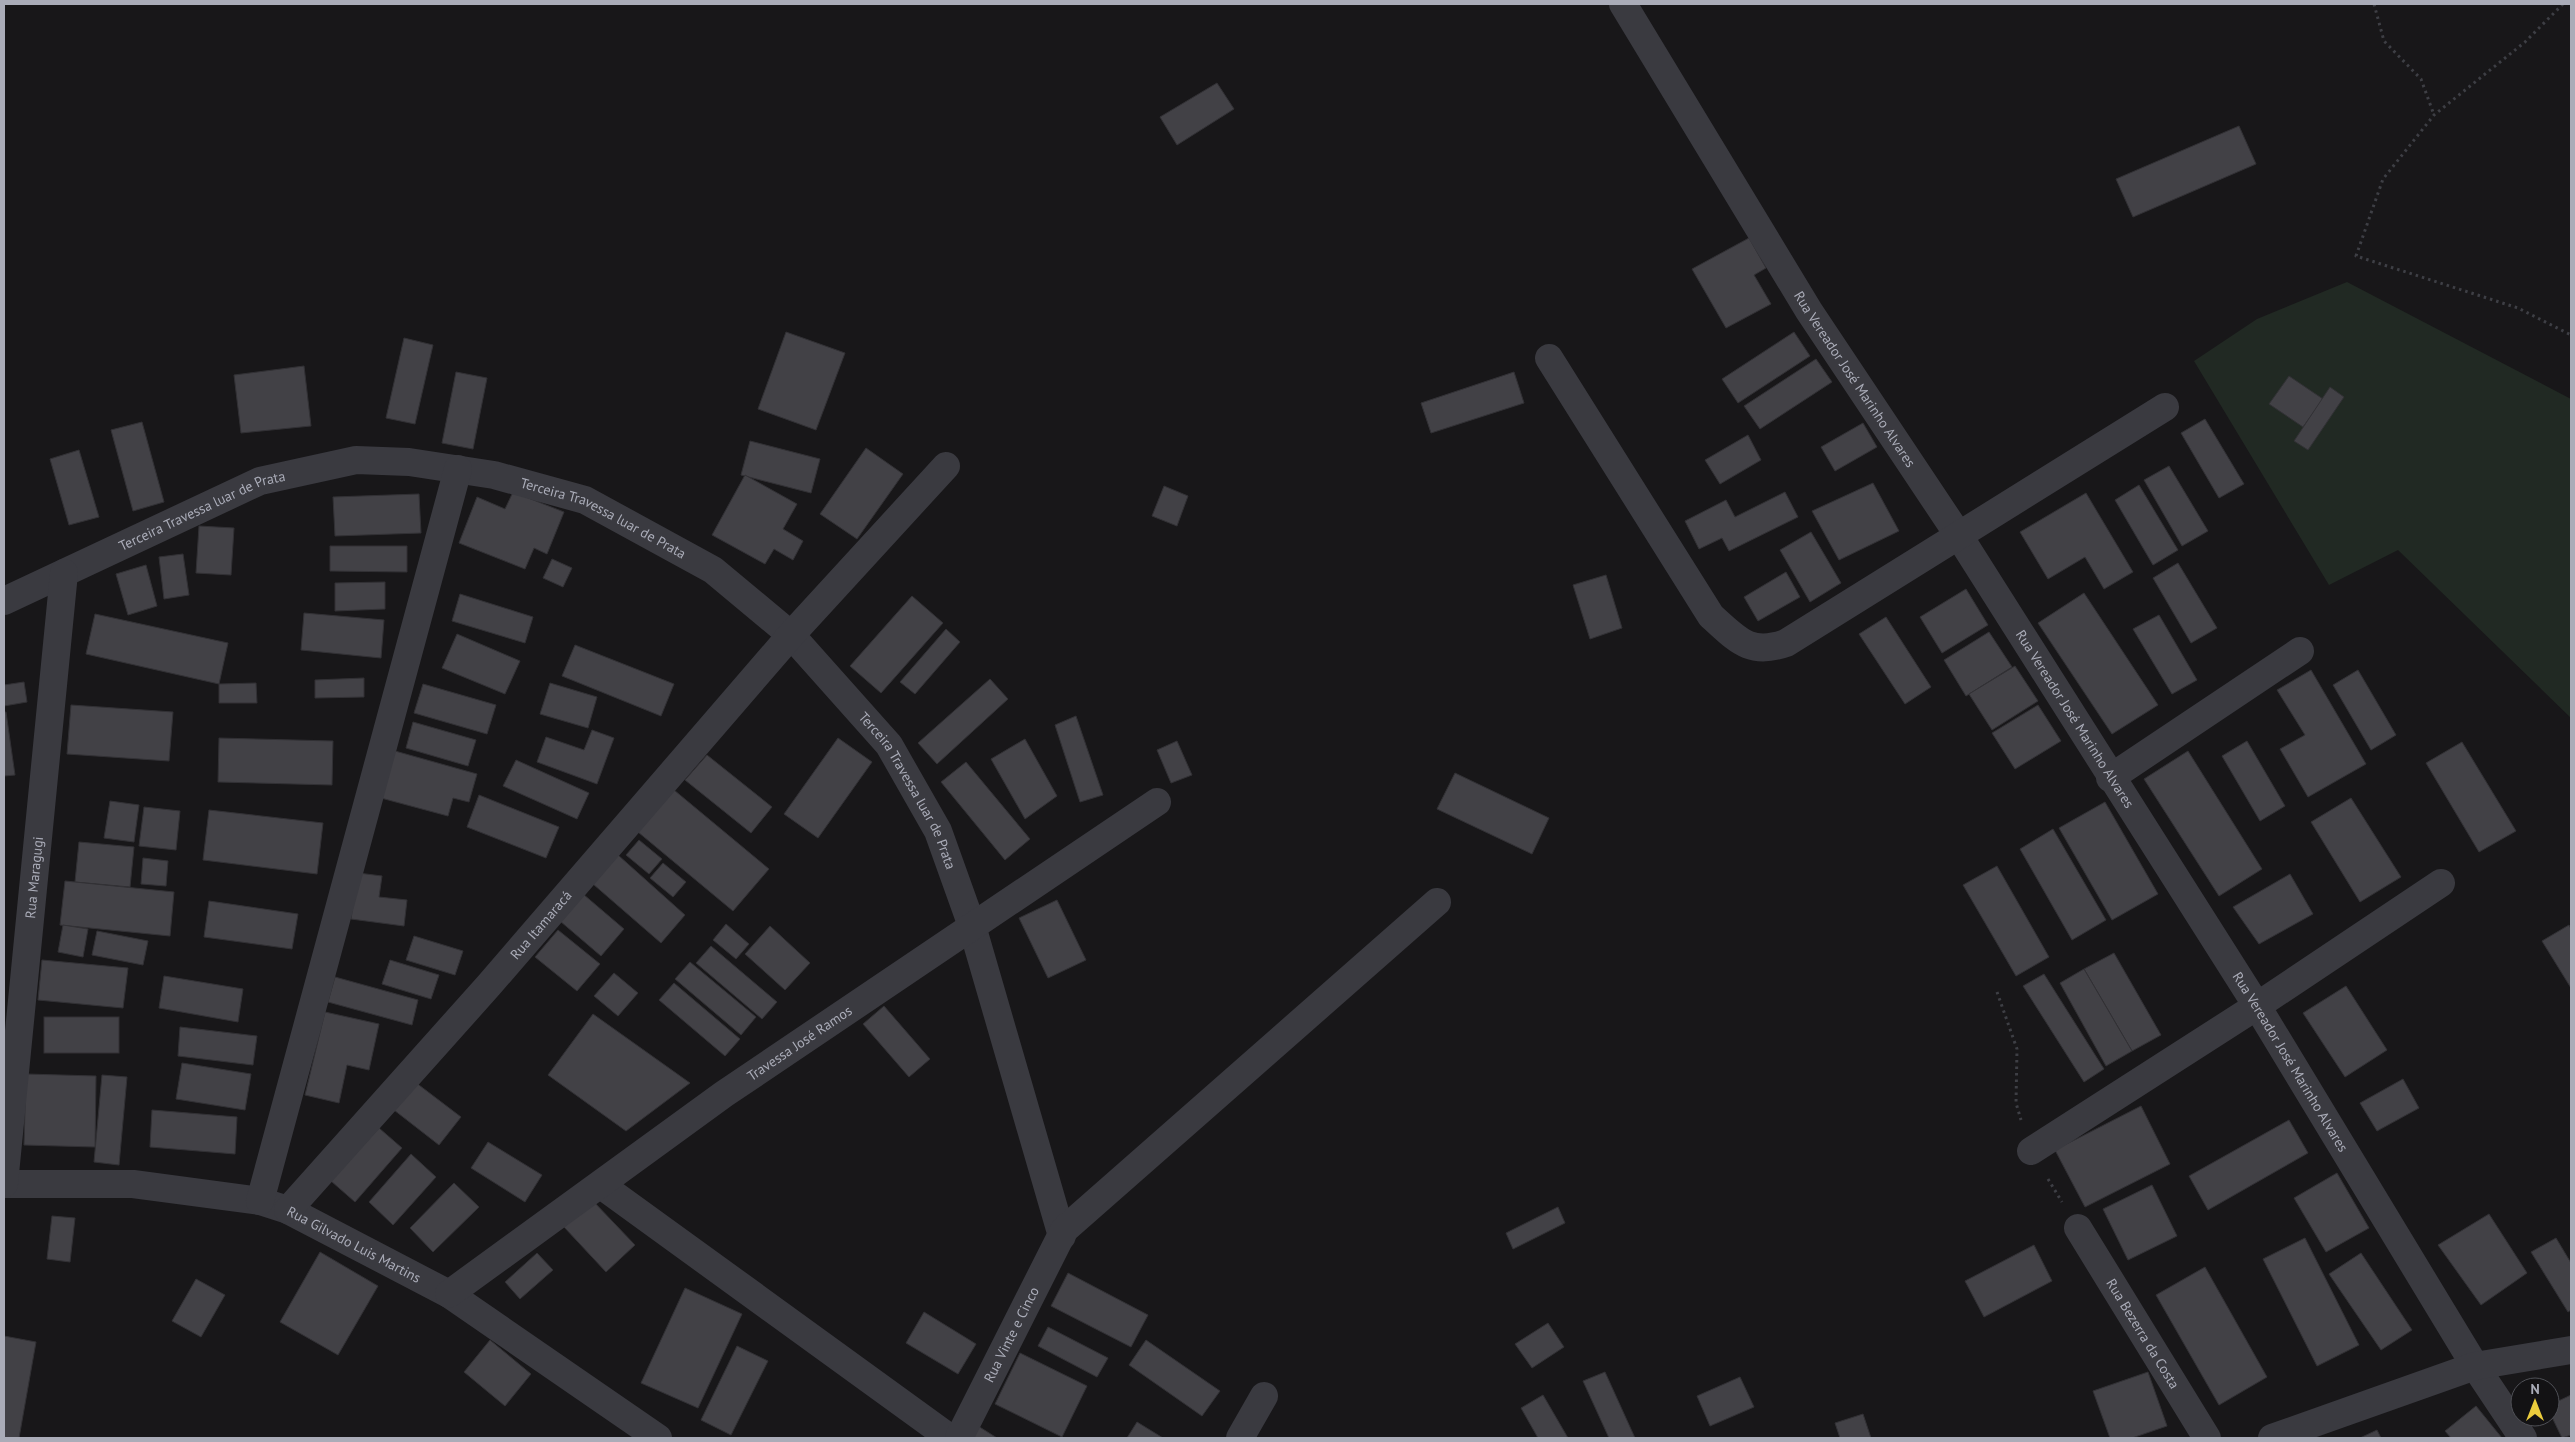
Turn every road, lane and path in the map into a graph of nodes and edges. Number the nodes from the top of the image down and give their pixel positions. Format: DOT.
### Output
graph roads {
  1 [pos="1623,4"];
  2 [pos="2374,4"];
  3 [pos="2563,4"];
  4 [pos="2434,115"];
  5 [pos="2571,335"];
  6 [pos="1548,358"];
  7 [pos="2166,407"];
  8 [pos="946,466"];
  9 [pos="458,469"];
  10 [pos="1959,536"];
  11 [pos="64,573"];
  12 [pos="4,601"];
  13 [pos="791,635"];
  14 [pos="2300,651"];
  15 [pos="2110,778"];
  16 [pos="1157,802"];
  17 [pos="2441,883"];
  18 [pos="1437,902"];
  19 [pos="972,926"];
  20 [pos="2257,1006"];
  21 [pos="2031,1151"];
  22 [pos="4,1184"];
  23 [pos="601,1185"];
  24 [pos="260,1201"];
  25 [pos="288,1210"];
  26 [pos="2078,1228"];
  27 [pos="1063,1233"];
  28 [pos="449,1294"];
  29 [pos="2571,1350"];
  30 [pos="2475,1366"];
  31 [pos="1264,1396"];
  32 [pos="2282,1436"];
  33 [pos="658,1438"];
  34 [pos="950,1438"];
  35 [pos="959,1438"];
  36 [pos="1240,1438"];
  37 [pos="2207,1438"];
  38 [pos="2523,1438"];
  1 -- 10 [label="street, Rua Vereador José Marinho Alvares"];
  2 -- 4 [label="path"];
  3 -- 4 [label="path"];
  4 -- 5 [label="path"];
  6 -- 10 [label="street"];
  7 -- 10 [label="street"];
  8 -- 13 [label="street, Rua Itamaracá"];
  9 -- 11 [label="street, Terceira Travessa luar de Prata"];
  9 -- 13 [label="street, Terceira Travessa luar de Prata"];
  9 -- 24 [label="street"];
  10 -- 15 [label="street, Rua Vereador José Marinho Alvares"];
  11 -- 12 [label="street, Terceira Travessa luar de Prata"];
  11 -- 22 [label="street, Rua Maragugi"];
  13 -- 19 [label="street, Terceira Travessa luar de Prata"];
  13 -- 25 [label="street, Rua Itamaracá"];
  14 -- 15 [label="street"];
  15 -- 20 [label="street, Rua Vereador José Marinho Alvares"];
  16 -- 19 [label="street, Travessa José Ramos"];
  17 -- 20 [label="street"];
  18 -- 27 [label="street"];
  19 -- 23 [label="street, Travessa José Ramos"];
  19 -- 27 [label="street, Terceira Travessa luar de Prata"];
  20 -- 21 [label="street"];
  20 -- 30 [label="street, Rua Vereador José Marinho Alvares"];
  22 -- 24 [label="street, Rua Gilvado Luis Martins"];
  23 -- 28 [label="street, Travessa José Ramos"];
  23 -- 34 [label="street"];
  24 -- 25 [label="street, Rua Gilvado Luis Martins"];
  25 -- 28 [label="street, Rua Gilvado Luis Martins"];
  26 -- 37 [label="street, Rua Bezerra da Costa"];
  27 -- 35 [label="street, Rua Vinte e Cinco"];
  28 -- 33 [label="street, Rua Gilvado Luis Martins"];
  29 -- 30 [label="street"];
  30 -- 32 [label="street"];
  30 -- 38 [label="street, Rua Vereador José Marinho Alvares"];
  31 -- 36 [label="street"];
}
